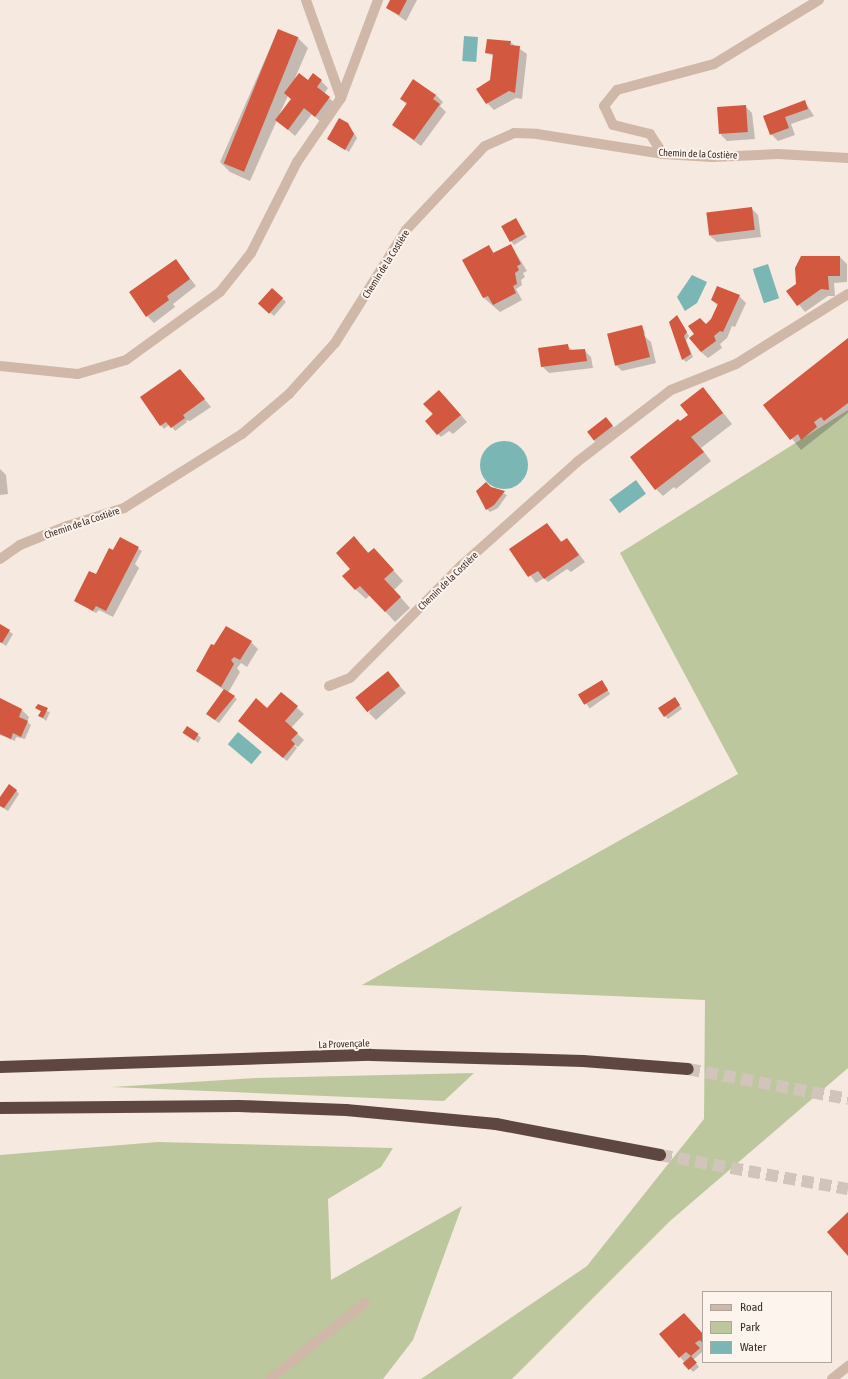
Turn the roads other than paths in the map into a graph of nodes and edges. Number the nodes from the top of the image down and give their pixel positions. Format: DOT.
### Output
graph roads {
  1 [pos="306,0"];
  2 [pos="378,0"];
  3 [pos="819,0"];
  4 [pos="341,98"];
  5 [pos="663,154"];
  6 [pos="848,158"];
  7 [pos="848,294"];
  8 [pos="0,366"];
  9 [pos="0,560"];
  10 [pos="329,686"];
  11 [pos="0,1067"];
  12 [pos="688,1069"];
  13 [pos="0,1108"];
  14 [pos="660,1155"];
  15 [pos="365,1303"];
  16 [pos="848,1366"];
  17 [pos="270,1379"];
  18 [pos="832,1379"];
  1 -- 4 [label="street"];
  2 -- 4 [label="street"];
  3 -- 5 [label="street"];
  4 -- 8 [label="street"];
  5 -- 6 [label="street, Chemin de la Costière"];
  5 -- 9 [label="street, Chemin de la Costière"];
  7 -- 10 [label="street, Chemin de la Costière"];
  11 -- 12 [label="highway, La Provençale"];
  13 -- 14 [label="highway"];
  15 -- 17 [label="street"];
  16 -- 18 [label="street"];
}
